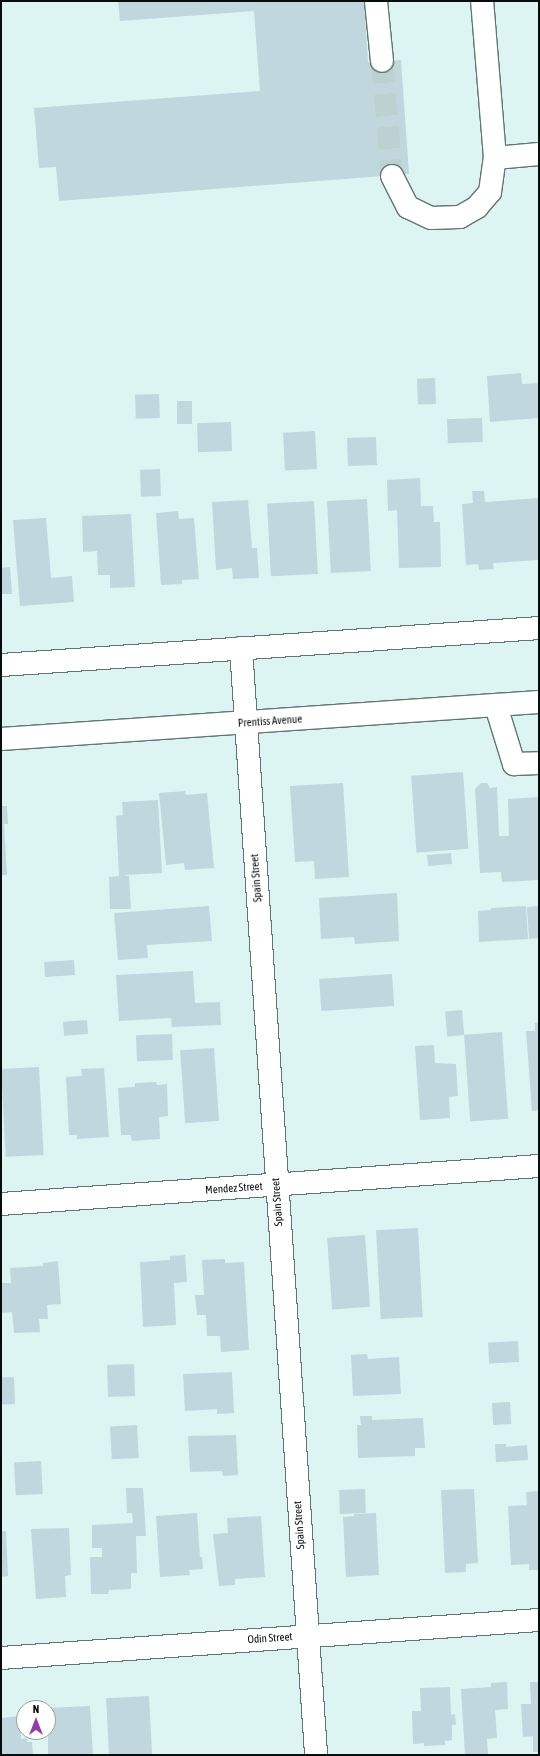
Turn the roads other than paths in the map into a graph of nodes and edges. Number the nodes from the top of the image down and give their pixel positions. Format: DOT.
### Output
graph roads {
  1 [pos="376,1"];
  2 [pos="482,1"];
  3 [pos="382,61"];
  4 [pos="539,154"];
  5 [pos="495,158"];
  6 [pos="392,176"];
  7 [pos="539,628"];
  8 [pos="241,648"];
  9 [pos="1,665"];
  10 [pos="539,702"];
  11 [pos="496,706"];
  12 [pos="245,722"];
  13 [pos="1,739"];
  14 [pos="539,763"];
  15 [pos="539,1166"];
  16 [pos="276,1185"];
  17 [pos="1,1204"];
  18 [pos="539,1620"];
  19 [pos="307,1636"];
  20 [pos="1,1658"];
  21 [pos="316,1755"];
  1 -- 3 [label="street"];
  2 -- 5 [label="street"];
  4 -- 5 [label="street"];
  5 -- 6 [label="street"];
  7 -- 8 [label="street"];
  8 -- 9 [label="street"];
  8 -- 12 [label="street, Spain Street"];
  10 -- 11 [label="street, Prentiss Avenue"];
  11 -- 12 [label="street, Prentiss Avenue"];
  11 -- 14 [label="street"];
  12 -- 13 [label="street, Prentiss Avenue"];
  12 -- 16 [label="street, Spain Street"];
  15 -- 16 [label="street, Mendez Street"];
  16 -- 17 [label="street, Mendez Street"];
  16 -- 19 [label="street, Spain Street"];
  18 -- 19 [label="street, Odin Street"];
  19 -- 20 [label="street, Odin Street"];
  19 -- 21 [label="street, Spain Street"];
}
